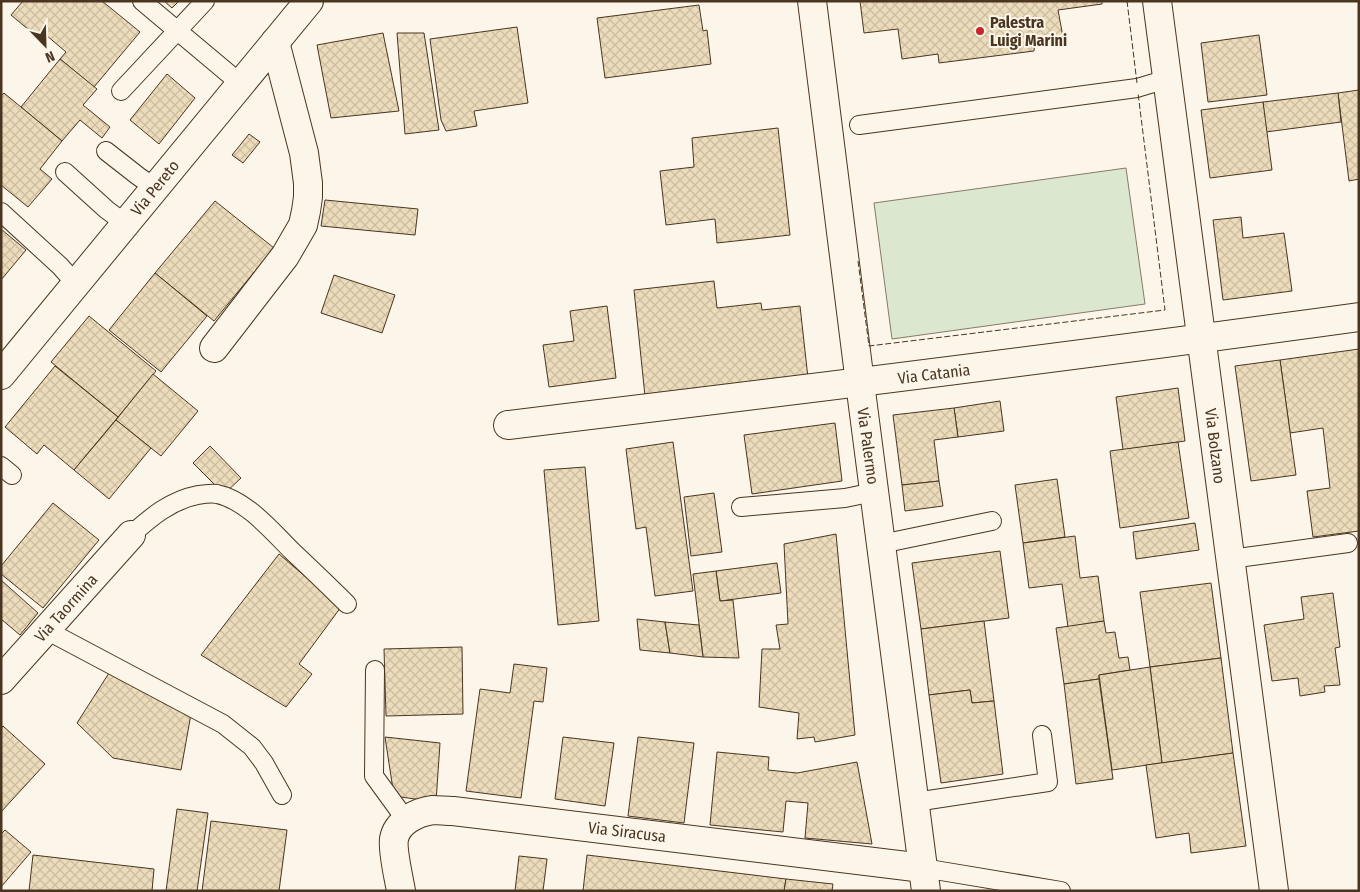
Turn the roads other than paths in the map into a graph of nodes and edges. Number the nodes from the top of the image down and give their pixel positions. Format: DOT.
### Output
graph roads {
  1 [pos="142,1"];
  2 [pos="205,1"];
  3 [pos="309,1"];
  4 [pos="812,1"];
  5 [pos="1157,1"];
  6 [pos="177,31"];
  7 [pos="276,42"];
  8 [pos="1167,79"];
  9 [pos="241,84"];
  10 [pos="122,91"];
  11 [pos="859,125"];
  12 [pos="106,151"];
  13 [pos="65,172"];
  14 [pos="155,188"];
  15 [pos="1,212"];
  16 [pos="126,224"];
  17 [pos="76,284"];
  18 [pos="1359,316"];
  19 [pos="1201,339"];
  20 [pos="214,348"];
  21 [pos="1,375"];
  22 [pos="860,383"];
  23 [pos="508,425"];
  24 [pos="874,492"];
  25 [pos="742,507"];
  26 [pos="992,521"];
  27 [pos="131,535"];
  28 [pos="1348,543"];
  29 [pos="881,544"];
  30 [pos="1230,559"];
  31 [pos="347,604"];
  32 [pos="46,630"];
  33 [pos="375,670"];
  34 [pos="1,680"];
  35 [pos="1042,736"];
  36 [pos="282,795"];
  37 [pos="915,802"];
  38 [pos="406,820"];
  39 [pos="925,879"];
  40 [pos="401,891"];
  41 [pos="1061,891"];
  42 [pos="1274,891"];
  1 -- 6 [label="lane"];
  2 -- 6 [label="lane"];
  3 -- 7 [label="street, Via Pereto"];
  4 -- 22 [label="street, Via Palermo"];
  5 -- 8 [label="street, Via Bolzano"];
  6 -- 9 [label="lane"];
  6 -- 10 [label="lane"];
  7 -- 9 [label="street, Via Pereto"];
  7 -- 20 [label="street"];
  8 -- 11 [label="lane"];
  8 -- 19 [label="street, Via Bolzano"];
  9 -- 14 [label="street, Via Pereto"];
  12 -- 14 [label="lane"];
  13 -- 16 [label="lane"];
  14 -- 16 [label="street, Via Pereto"];
  15 -- 17 [label="lane"];
  16 -- 17 [label="street, Via Pereto"];
  17 -- 21 [label="street, Via Pereto"];
  18 -- 19 [label="street, Via Catania"];
  19 -- 22 [label="street, Via Catania"];
  19 -- 30 [label="street, Via Bolzano"];
  22 -- 23 [label="street, Via Catania"];
  22 -- 24 [label="street, Via Palermo"];
  24 -- 25 [label="lane"];
  24 -- 29 [label="street, Via Palermo"];
  26 -- 29 [label="lane"];
  27 -- 31 [label="lane"];
  27 -- 32 [label="street, Via Taormina"];
  28 -- 30 [label="lane"];
  29 -- 37 [label="street, Via Palermo"];
  30 -- 42 [label="street, Via Bolzano"];
  32 -- 34 [label="street, Via Taormina"];
  32 -- 36 [label="lane"];
  33 -- 38 [label="lane"];
  35 -- 37 [label="lane"];
  37 -- 39 [label="street, Via Palermo"];
  38 -- 39 [label="street, Via Siracusa"];
  38 -- 40 [label="street"];
  39 -- 41 [label="lane"];
}
